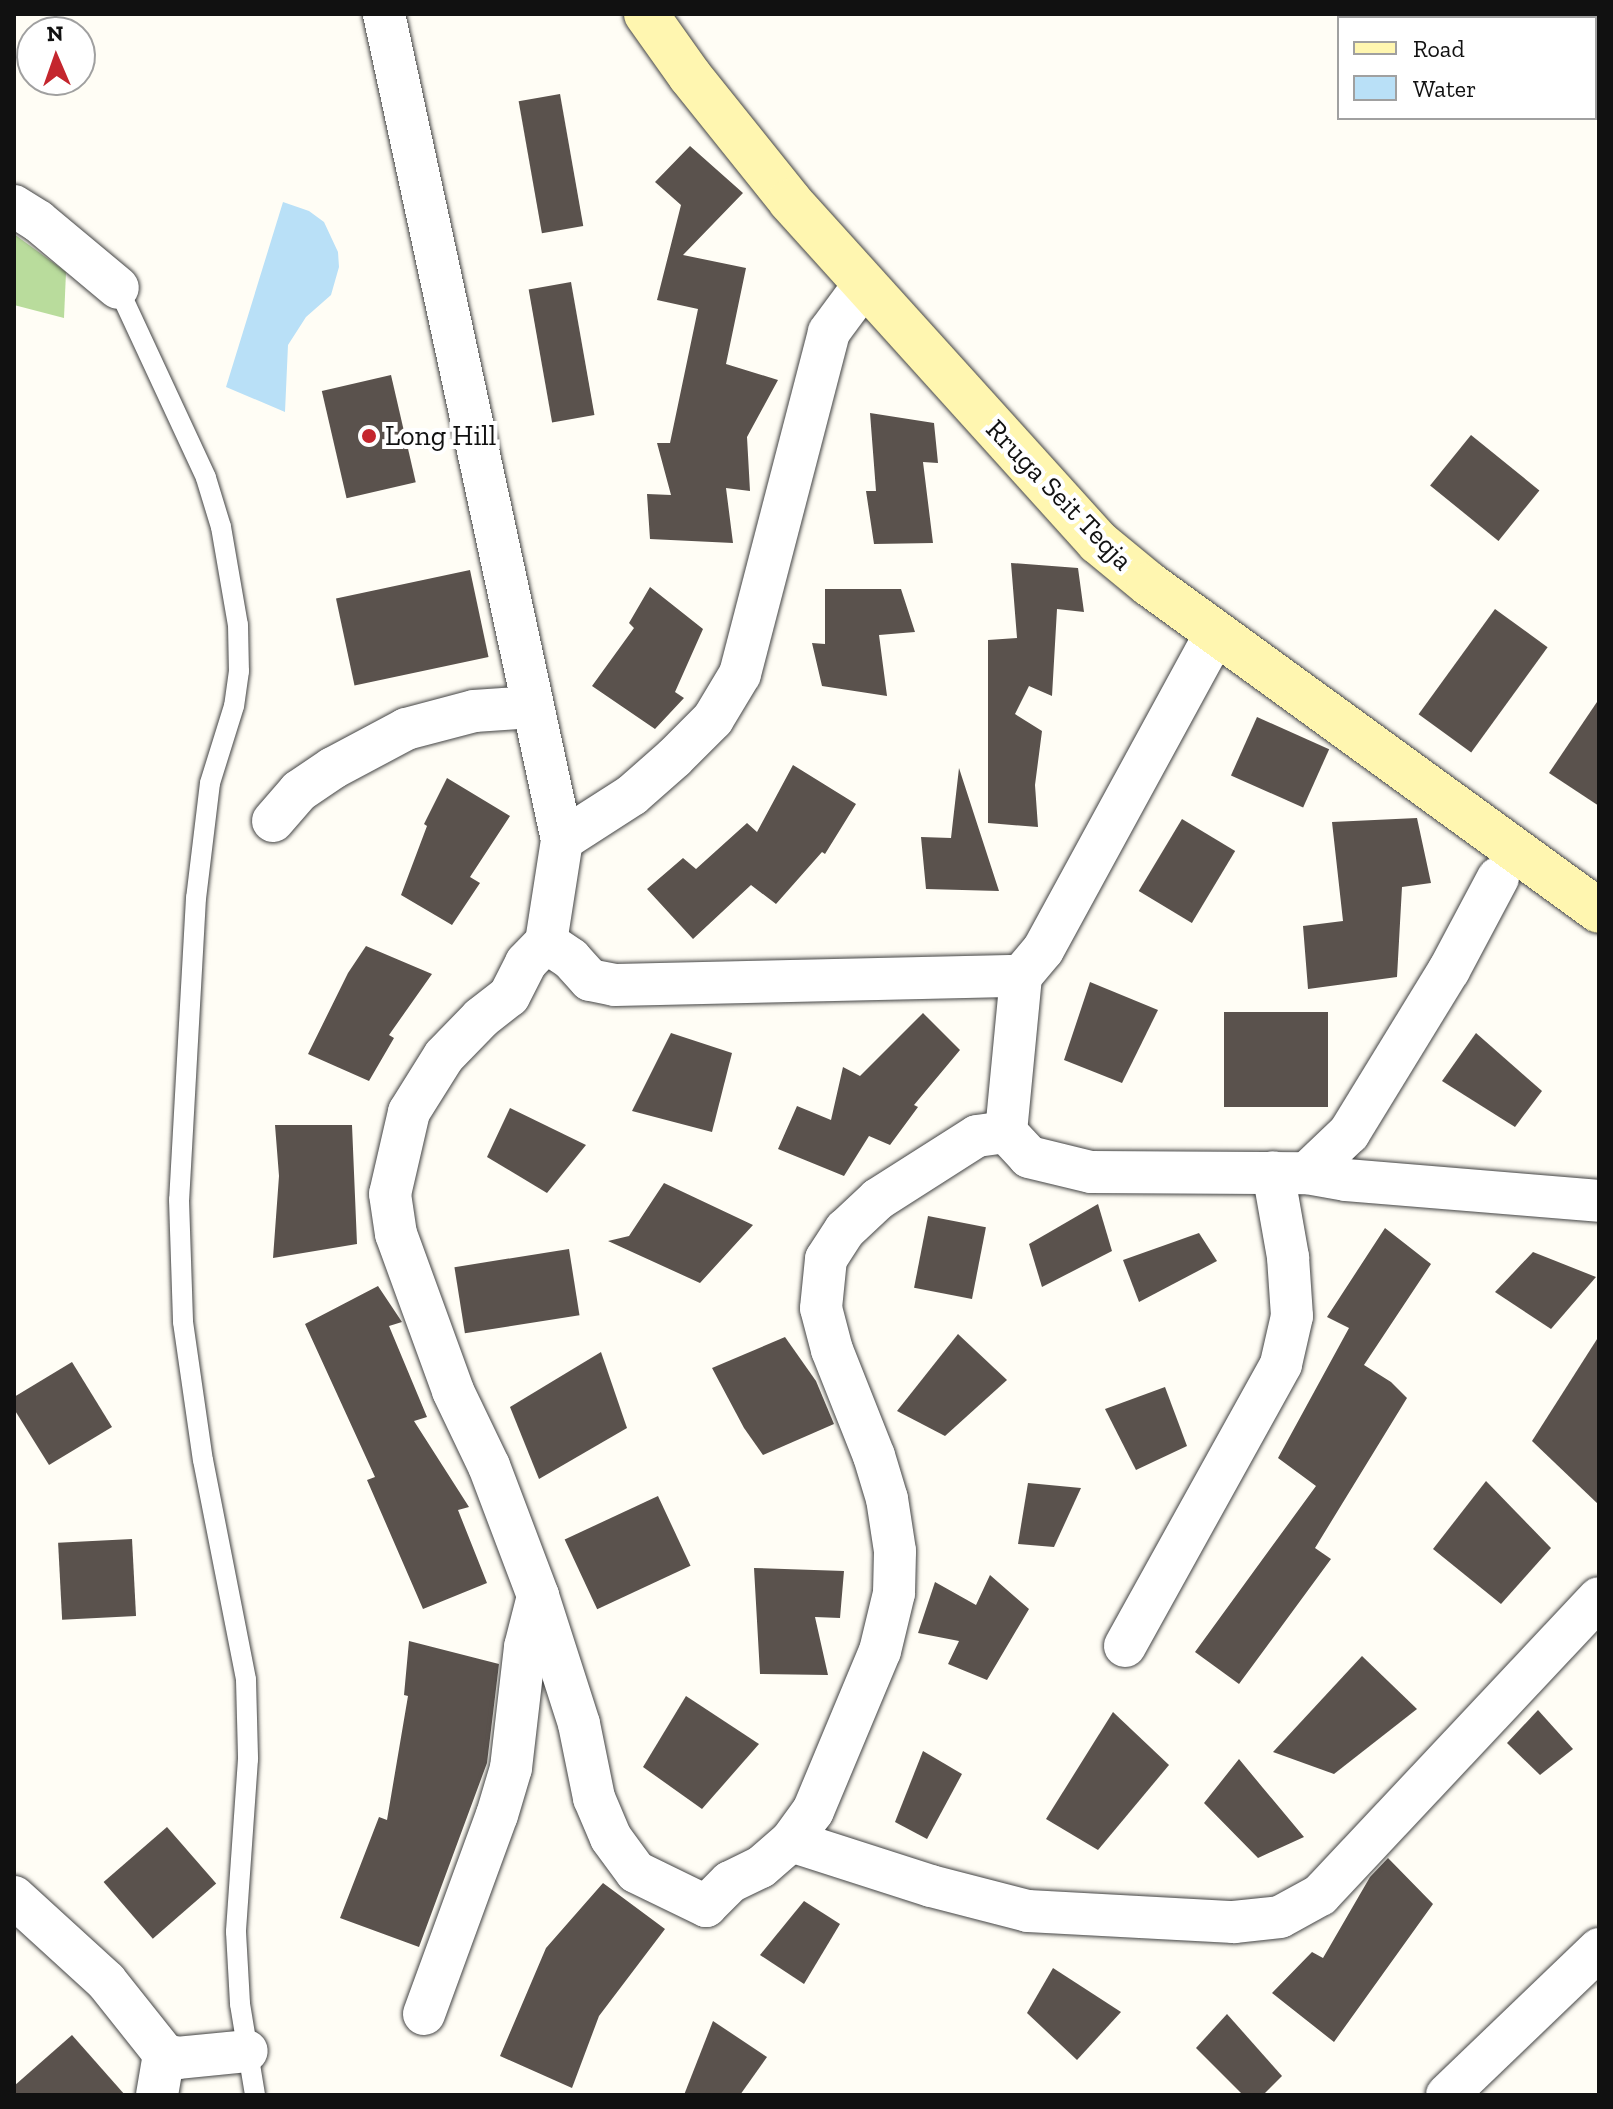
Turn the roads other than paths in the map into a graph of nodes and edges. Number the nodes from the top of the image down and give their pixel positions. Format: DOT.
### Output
graph roads {
  1 [pos="384,14"];
  2 [pos="646,14"];
  3 [pos="14,206"];
  4 [pos="863,286"];
  5 [pos="118,288"];
  6 [pos="1216,633"];
  7 [pos="533,707"];
  8 [pos="273,821"];
  9 [pos="562,840"];
  10 [pos="1498,878"];
  11 [pos="1599,911"];
  12 [pos="546,942"];
  13 [pos="1021,976"];
  14 [pos="1006,1132"];
  15 [pos="1290,1173"];
  16 [pos="1599,1201"];
  17 [pos="538,1596"];
  18 [pos="1599,1598"];
  19 [pos="1125,1646"];
  20 [pos="791,1841"];
  21 [pos="14,1897"];
  22 [pos="1599,1949"];
  23 [pos="424,2014"];
  24 [pos="247,2051"];
  25 [pos="164,2054"];
  26 [pos="157,2095"];
  27 [pos="255,2095"];
  28 [pos="1447,2095"];
  1 -- 7 [label="street"];
  2 -- 4 [label="main road, Rruga Seit Teqja"];
  3 -- 5 [label="street"];
  4 -- 6 [label="main road, Rruga Seit Teqja"];
  4 -- 9 [label="street"];
  5 -- 24 [label="lane"];
  6 -- 11 [label="main road, Rruga Seit Teqja"];
  6 -- 13 [label="street"];
  7 -- 8 [label="street"];
  7 -- 9 [label="street"];
  9 -- 12 [label="street"];
  10 -- 15 [label="street"];
  12 -- 13 [label="street"];
  12 -- 17 [label="street"];
  13 -- 14 [label="street"];
  14 -- 15 [label="street"];
  14 -- 20 [label="street"];
  15 -- 16 [label="street"];
  15 -- 19 [label="street"];
  17 -- 20 [label="street"];
  17 -- 23 [label="street"];
  18 -- 20 [label="street"];
  21 -- 25 [label="street"];
  22 -- 28 [label="street"];
  24 -- 25 [label="street"];
  24 -- 27 [label="lane"];
  25 -- 26 [label="street"];
}
